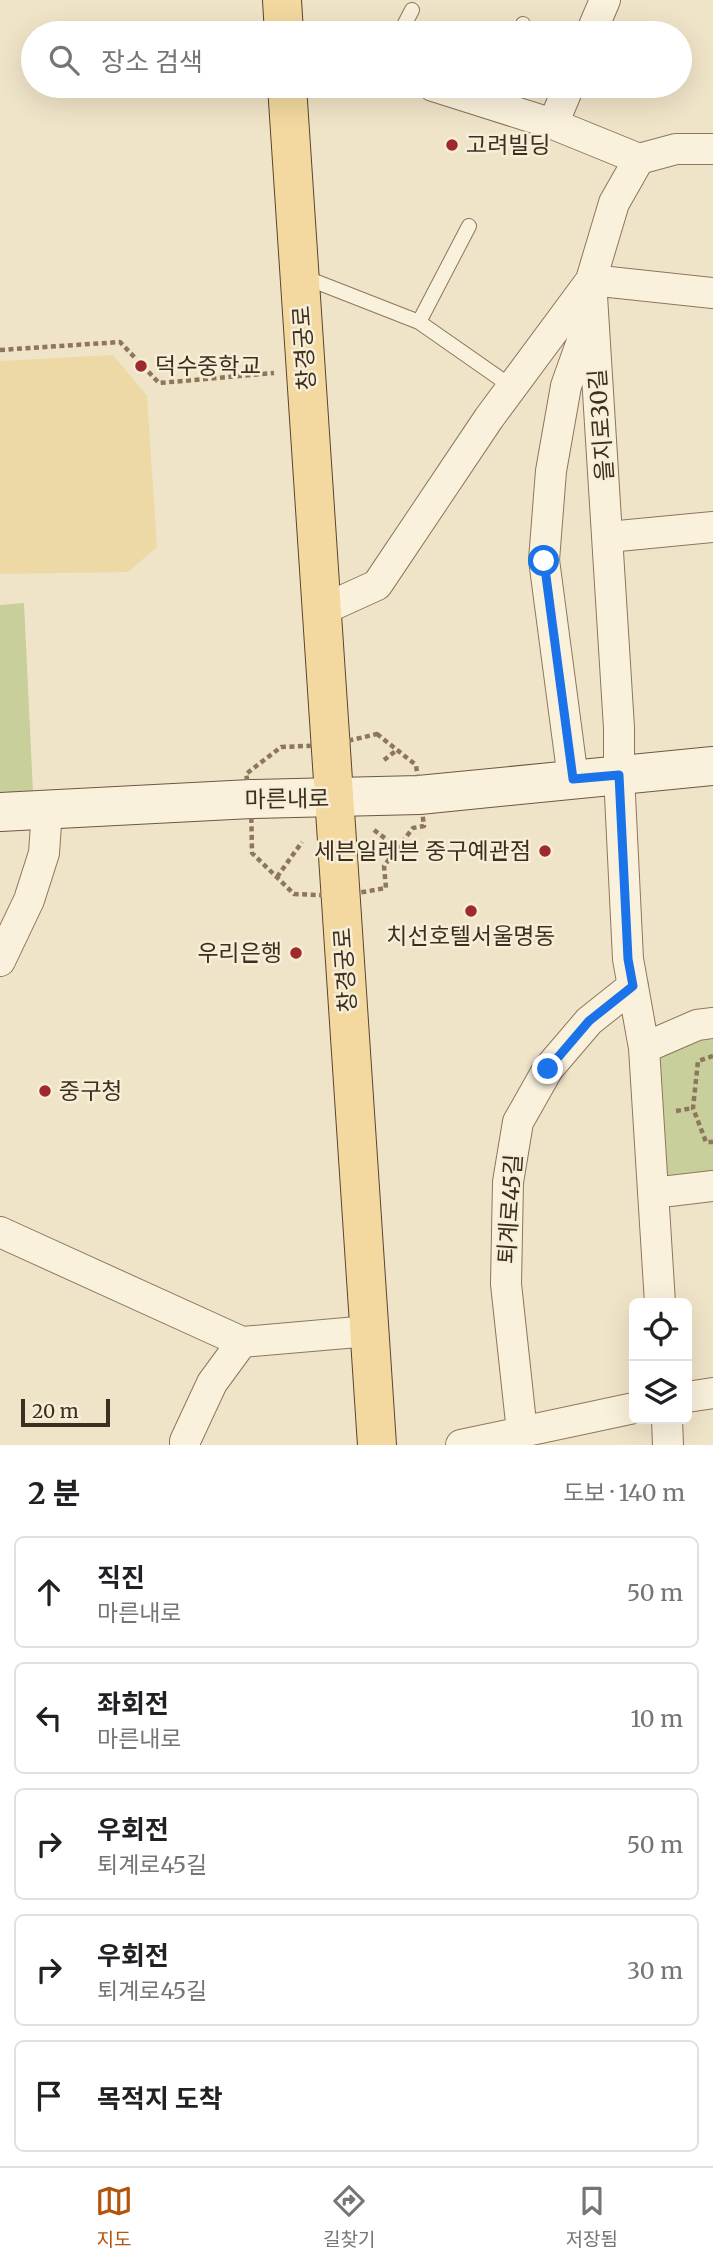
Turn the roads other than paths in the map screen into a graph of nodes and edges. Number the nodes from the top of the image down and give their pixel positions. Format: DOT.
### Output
graph roads {
  1 [pos="282,0"];
  2 [pos="605,0"];
  3 [pos="412,10"];
  4 [pos="283,21"];
  5 [pos="406,21"];
  6 [pos="596,21"];
  7 [pos="288,98"];
  8 [pos="485,98"];
  9 [pos="564,98"];
  10 [pos="553,124"];
  11 [pos="713,149"];
  12 [pos="639,159"];
  13 [pos="469,226"];
  14 [pos="300,275"];
  15 [pos="592,280"];
  16 [pos="713,293"];
  17 [pos="419,322"];
  18 [pos="512,387"];
  19 [pos="713,527"];
  20 [pos="608,537"];
  21 [pos="322,610"];
  22 [pos="713,766"];
  23 [pos="619,775"];
  24 [pos="573,779"];
  25 [pos="334,798"];
  26 [pos="47,810"];
  27 [pos="0,812"];
  28 [pos="0,961"];
  29 [pos="633,986"];
  30 [pos="713,1023"];
  31 [pos="644,1048"];
  32 [pos="713,1186"];
  33 [pos="653,1192"];
  34 [pos="0,1232"];
  35 [pos="660,1298"];
  36 [pos="369,1331"];
  37 [pos="242,1342"];
  38 [pos="713,1393"];
  39 [pos="692,1396"];
  40 [pos="629,1409"];
  41 [pos="667,1424"];
  42 [pos="522,1432"];
  43 [pos="185,1445"];
  44 [pos="377,1445"];
  45 [pos="461,1445"];
  46 [pos="668,1445"];
  1 -- 4 [label="main road"];
  2 -- 6 [label="street"];
  3 -- 5 [label="lane"];
  7 -- 14 [label="main road, 창경궁로"];
  8 -- 10 [label="street"];
  9 -- 10 [label="street"];
  10 -- 12 [label="street"];
  11 -- 12 [label="street"];
  12 -- 15 [label="street, 을지로30길"];
  13 -- 17 [label="lane"];
  14 -- 17 [label="lane"];
  14 -- 21 [label="main road, 창경궁로"];
  15 -- 16 [label="street"];
  15 -- 18 [label="street"];
  15 -- 20 [label="street, 을지로30길"];
  15 -- 24 [label="street"];
  17 -- 18 [label="lane"];
  18 -- 21 [label="street"];
  19 -- 20 [label="street"];
  20 -- 23 [label="street, 을지로30길"];
  21 -- 25 [label="main road, 창경궁로"];
  22 -- 23 [label="main road, 마른내로"];
  23 -- 24 [label="main road, 마른내로"];
  23 -- 29 [label="street"];
  24 -- 25 [label="main road, 마른내로"];
  25 -- 26 [label="main road, 마른내로"];
  25 -- 36 [label="main road, 창경궁로"];
  26 -- 27 [label="main road, 마른내로"];
  26 -- 28 [label="street"];
  29 -- 31 [label="street"];
  29 -- 42 [label="street, 퇴계로45길"];
  30 -- 31 [label="street"];
  31 -- 33 [label="street"];
  32 -- 33 [label="street"];
  33 -- 35 [label="street"];
  34 -- 37 [label="street"];
  36 -- 37 [label="street"];
  36 -- 44 [label="main road, 창경궁로"];
  37 -- 43 [label="street"];
  38 -- 39 [label="street"];
  40 -- 42 [label="street"];
  41 -- 46 [label="street"];
  42 -- 45 [label="street"];
}
